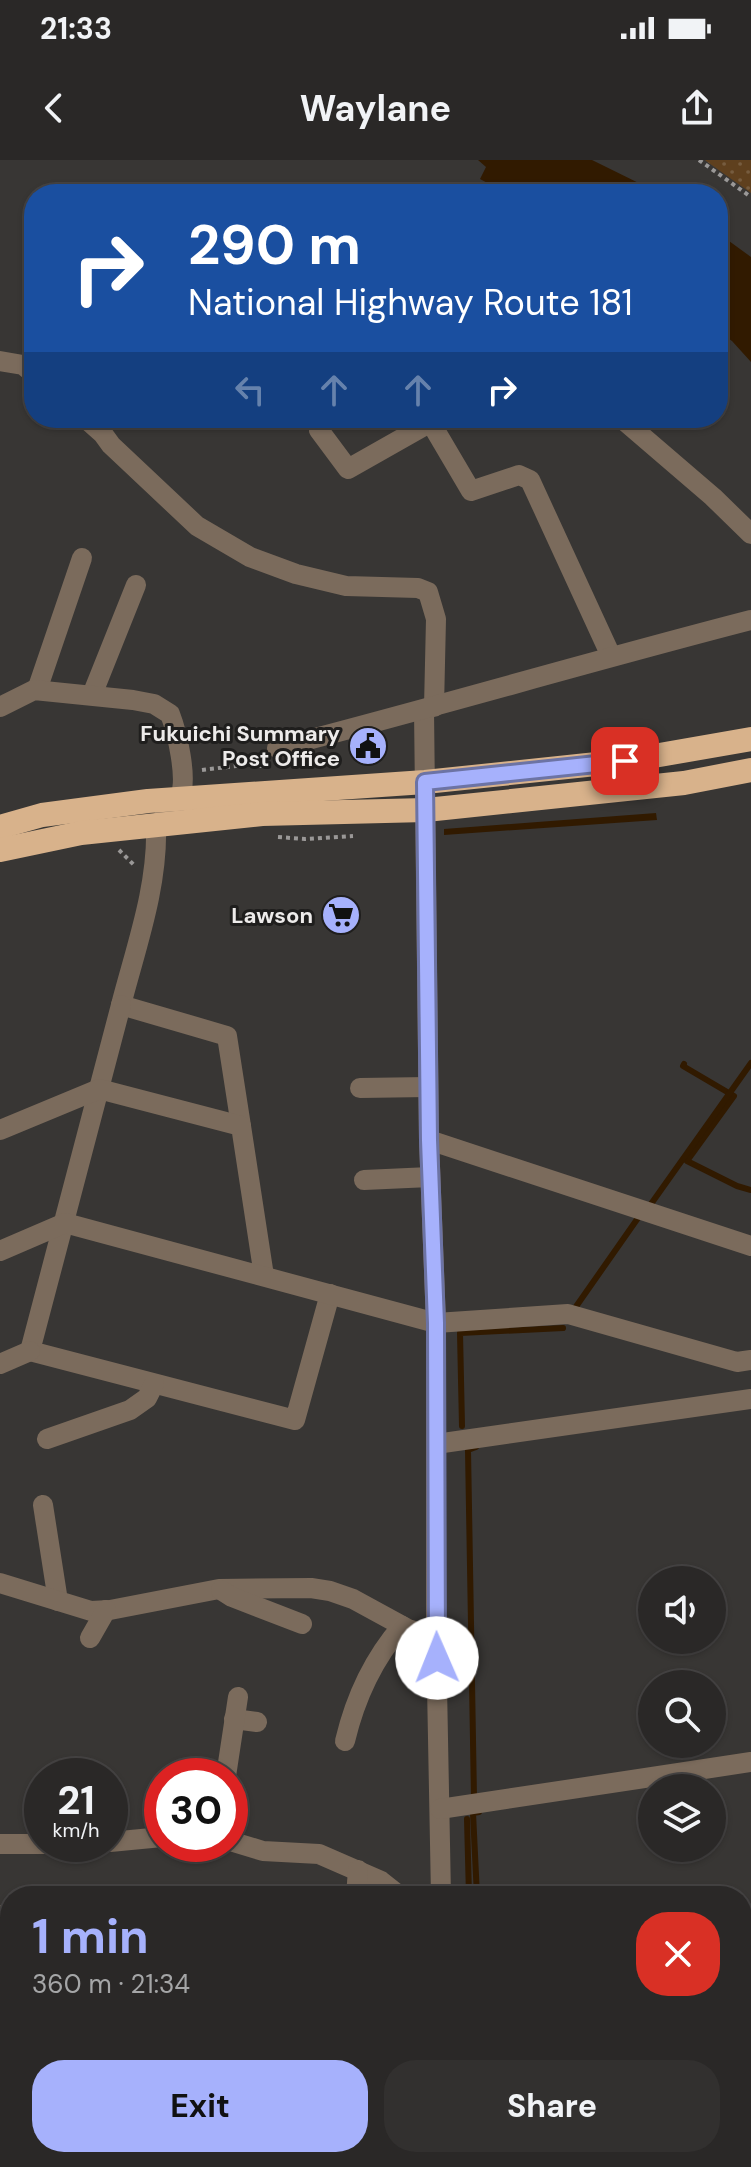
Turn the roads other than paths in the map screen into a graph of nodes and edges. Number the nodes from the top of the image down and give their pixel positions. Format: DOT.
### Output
graph roads {
  1 [pos="0,361"];
  2 [pos="24,363"];
  3 [pos="96,428"];
  4 [pos="320,428"];
  5 [pos="416,428"];
  6 [pos="434,428"];
  7 [pos="633,428"];
  8 [pos="751,534"];
  9 [pos="82,558"];
  10 [pos="136,585"];
  11 [pos="751,620"];
  12 [pos="611,656"];
  13 [pos="37,690"];
  14 [pos="92,695"];
  15 [pos="0,707"];
  16 [pos="429,708"];
  17 [pos="751,739"];
  18 [pos="277,748"];
  19 [pos="751,770"];
  20 [pos="425,782"];
  21 [pos="179,800"];
  22 [pos="426,810"];
  23 [pos="156,826"];
  24 [pos="0,827"];
  25 [pos="0,850"];
  26 [pos="121,1005"];
  27 [pos="428,1087"];
  28 [pos="360,1088"];
  29 [pos="99,1089"];
  30 [pos="241,1126"];
  31 [pos="0,1130"];
  32 [pos="429,1140"];
  33 [pos="430,1177"];
  34 [pos="364,1180"];
  35 [pos="65,1223"];
  36 [pos="751,1246"];
  37 [pos="0,1251"];
  38 [pos="264,1276"];
  39 [pos="330,1294"];
  40 [pos="436,1323"];
  41 [pos="30,1351"];
  42 [pos="751,1360"];
  43 [pos="0,1364"];
  44 [pos="154,1384"];
  45 [pos="751,1399"];
  46 [pos="47,1439"];
  47 [pos="436,1444"];
  48 [pos="43,1505"];
  49 [pos="0,1583"];
  50 [pos="219,1589"];
  51 [pos="58,1601"];
  52 [pos="106,1610"];
  53 [pos="302,1624"];
  54 [pos="402,1626"];
  55 [pos="436,1633"];
  56 [pos="90,1638"];
  57 [pos="238,1697"];
  58 [pos="234,1719"];
  59 [pos="257,1722"];
  60 [pos="345,1741"];
  61 [pos="229,1758"];
  62 [pos="751,1762"];
  63 [pos="440,1809"];
  64 [pos="0,1844"];
  65 [pos="24,1844"];
  66 [pos="248,1846"];
  67 [pos="358,1870"];
  68 [pos="357,1886"];
  69 [pos="387,1886"];
  70 [pos="441,1886"];
  1 -- 2 [label="street"];
  3 -- 16 [label="street"];
  4 -- 5 [label="street"];
  6 -- 12 [label="street"];
  7 -- 8 [label="street"];
  9 -- 13 [label="street"];
  10 -- 14 [label="street"];
  11 -- 12 [label="street"];
  12 -- 16 [label="street"];
  13 -- 14 [label="street"];
  13 -- 15 [label="street"];
  14 -- 21 [label="street"];
  16 -- 18 [label="street"];
  16 -- 20 [label="street"];
  17 -- 20 [label="highway"];
  19 -- 22 [label="highway"];
  20 -- 21 [label="highway"];
  20 -- 22 [label="street"];
  21 -- 23 [label="street"];
  21 -- 24 [label="highway"];
  22 -- 23 [label="highway"];
  22 -- 27 [label="street"];
  23 -- 25 [label="highway"];
  23 -- 26 [label="street"];
  26 -- 29 [label="street"];
  26 -- 30 [label="street"];
  27 -- 28 [label="street"];
  27 -- 32 [label="street"];
  29 -- 30 [label="street"];
  29 -- 31 [label="street"];
  29 -- 35 [label="street"];
  30 -- 38 [label="street"];
  32 -- 33 [label="street"];
  32 -- 36 [label="street"];
  33 -- 34 [label="street"];
  33 -- 40 [label="street"];
  35 -- 37 [label="street"];
  35 -- 38 [label="street"];
  35 -- 41 [label="street"];
  38 -- 39 [label="street"];
  39 -- 40 [label="street"];
  39 -- 44 [label="street"];
  40 -- 42 [label="street"];
  40 -- 47 [label="street"];
  41 -- 43 [label="street"];
  41 -- 44 [label="street"];
  44 -- 46 [label="street"];
  45 -- 47 [label="street"];
  47 -- 55 [label="street"];
  48 -- 51 [label="street"];
  49 -- 51 [label="street"];
  50 -- 52 [label="street"];
  50 -- 53 [label="street"];
  50 -- 54 [label="street"];
  51 -- 52 [label="street"];
  52 -- 56 [label="street"];
  54 -- 55 [label="street"];
  54 -- 60 [label="street"];
  55 -- 63 [label="street"];
  57 -- 58 [label="street"];
  58 -- 59 [label="street"];
  58 -- 61 [label="street"];
  62 -- 63 [label="street"];
  63 -- 70 [label="street"];
  64 -- 65 [label="street"];
  66 -- 67 [label="street"];
  67 -- 68 [label="street"];
  67 -- 69 [label="street"];
}
